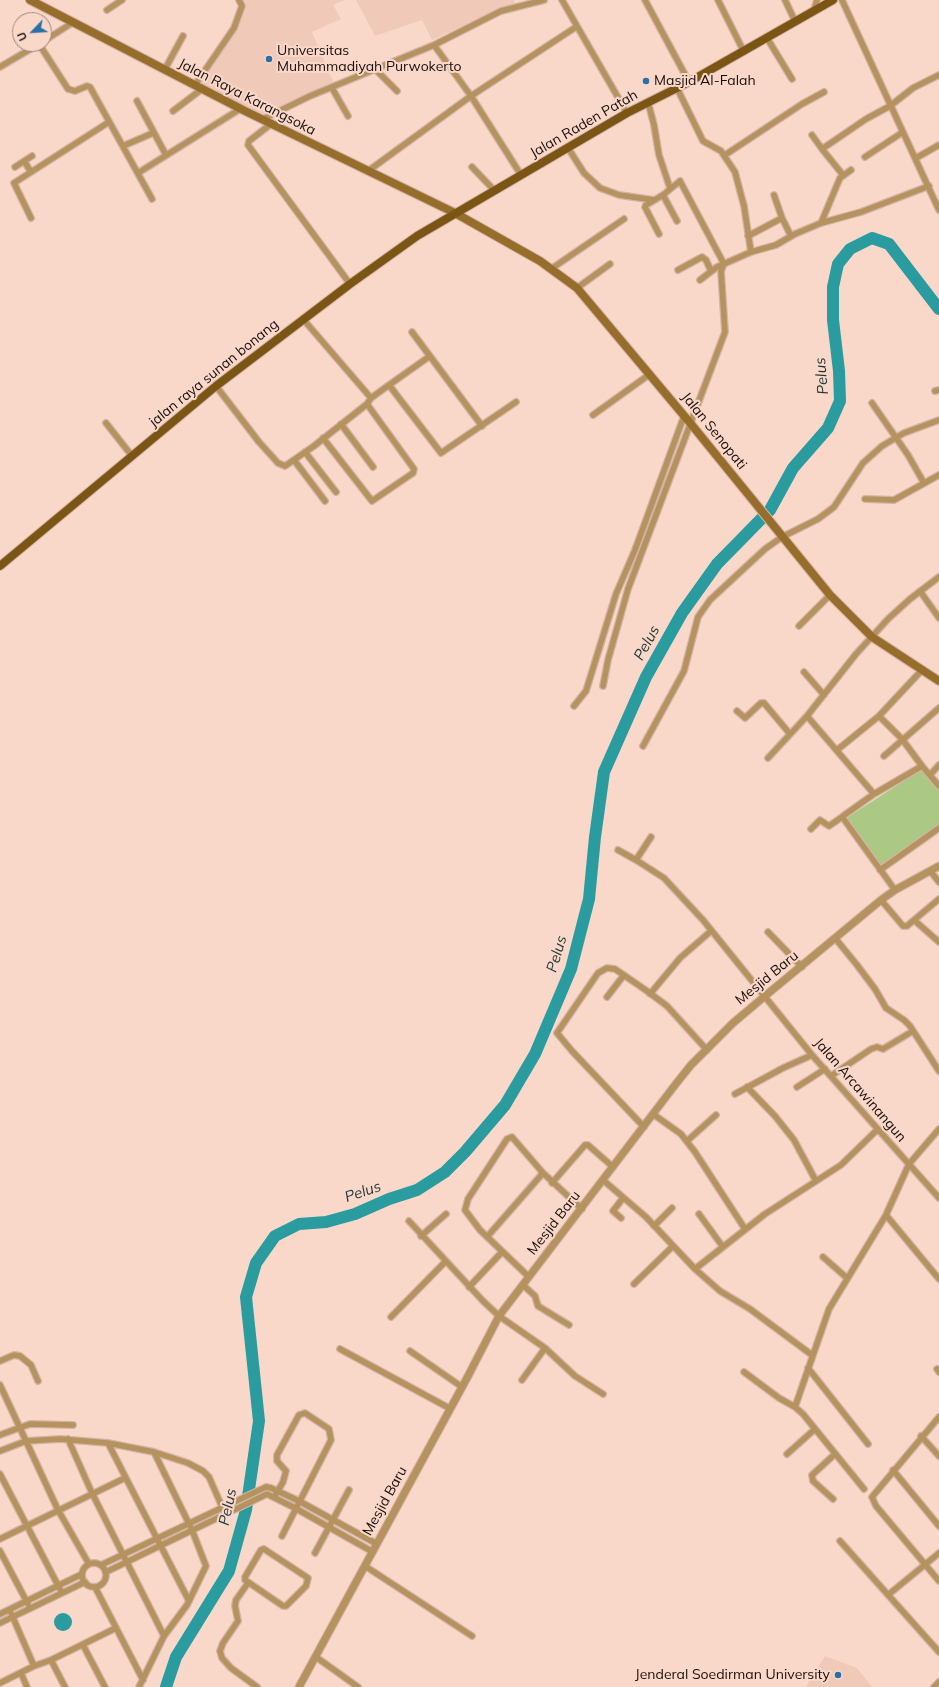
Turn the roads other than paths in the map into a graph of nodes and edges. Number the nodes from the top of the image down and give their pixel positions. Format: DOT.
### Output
graph roads {
  1 [pos="30,0"];
  2 [pos="122,0"];
  3 [pos="239,0"];
  4 [pos="544,0"];
  5 [pos="562,0"];
  6 [pos="644,0"];
  7 [pos="718,0"];
  8 [pos="785,0"];
  9 [pos="817,0"];
  10 [pos="833,0"];
  11 [pos="842,0"];
  12 [pos="107,10"];
  13 [pos="814,10"];
  14 [pos="793,17"];
  15 [pos="72,23"];
  16 [pos="576,27"];
  17 [pos="52,36"];
  18 [pos="183,36"];
  19 [pos="768,38"];
  20 [pos="434,45"];
  21 [pos="743,50"];
  22 [pos="25,52"];
  23 [pos="44,52"];
  24 [pos="0,67"];
  25 [pos="165,69"];
  26 [pos="375,69"];
  27 [pos="939,75"];
  28 [pos="792,79"];
  29 [pos="688,80"];
  30 [pos="199,87"];
  31 [pos="332,88"];
  32 [pos="677,88"];
  33 [pos="398,91"];
  34 [pos="824,92"];
  35 [pos="471,96"];
  36 [pos="137,101"];
  37 [pos="648,102"];
  38 [pos="890,106"];
  39 [pos="240,109"];
  40 [pos="173,111"];
  41 [pos="627,112"];
  42 [pos="348,116"];
  43 [pos="263,119"];
  44 [pos="109,122"];
  45 [pos="271,124"];
  46 [pos="903,132"];
  47 [pos="153,133"];
  48 [pos="812,135"];
  49 [pos="939,145"];
  50 [pos="123,146"];
  51 [pos="568,148"];
  52 [pos="822,149"];
  53 [pos="166,155"];
  54 [pos="725,155"];
  55 [pos="32,156"];
  56 [pos="865,157"];
  57 [pos="916,158"];
  58 [pos="24,161"];
  59 [pos="15,167"];
  60 [pos="472,167"];
  61 [pos="851,170"];
  62 [pos="368,171"];
  63 [pos="31,172"];
  64 [pos="138,173"];
  65 [pos="521,175"];
  66 [pos="843,176"];
  67 [pos="929,186"];
  68 [pos="670,188"];
  69 [pos="494,190"];
  70 [pos="774,195"];
  71 [pos="663,196"];
  72 [pos="152,199"];
  73 [pos="655,200"];
  74 [pos="939,210"];
  75 [pos="455,213"];
  76 [pos="31,218"];
  77 [pos="782,218"];
  78 [pos="624,219"];
  79 [pos="677,221"];
  80 [pos="821,223"];
  81 [pos="660,234"];
  82 [pos="748,236"];
  83 [pos="791,236"];
  84 [pos="751,252"];
  85 [pos="610,264"];
  86 [pos="724,264"];
  87 [pos="551,269"];
  88 [pos="714,269"];
  89 [pos="678,270"];
  90 [pos="700,280"];
  91 [pos="350,284"];
  92 [pos="577,288"];
  93 [pos="303,319"];
  94 [pos="412,332"];
  95 [pos="430,356"];
  96 [pos="650,374"];
  97 [pos="388,385"];
  98 [pos="216,386"];
  99 [pos="371,398"];
  100 [pos="516,402"];
  101 [pos="872,403"];
  102 [pos="367,404"];
  103 [pos="593,415"];
  104 [pos="688,420"];
  105 [pos="939,420"];
  106 [pos="106,423"];
  107 [pos="341,424"];
  108 [pos="482,426"];
  109 [pos="896,437"];
  110 [pos="324,438"];
  111 [pos="305,452"];
  112 [pos="132,456"];
  113 [pos="294,460"];
  114 [pos="373,467"];
  115 [pos="939,475"];
  116 [pos="924,483"];
  117 [pos="336,492"];
  118 [pos="865,499"];
  119 [pos="325,501"];
  120 [pos="784,539"];
  121 [pos="0,566"];
  122 [pos="939,577"];
  123 [pos="920,591"];
  124 [pos="830,595"];
  125 [pos="939,618"];
  126 [pos="799,626"];
  127 [pos="872,637"];
  128 [pos="922,670"];
  129 [pos="804,672"];
  130 [pos="939,681"];
  131 [pos="603,686"];
  132 [pos="824,695"];
  133 [pos="574,706"];
  134 [pos="939,708"];
  135 [pos="737,711"];
  136 [pos="807,716"];
  137 [pos="879,716"];
  138 [pos="790,734"];
  139 [pos="902,739"];
  140 [pos="643,746"];
  141 [pos="837,750"];
  142 [pos="884,756"];
  143 [pos="768,758"];
  144 [pos="939,765"];
  145 [pos="922,766"];
  146 [pos="930,775"];
  147 [pos="939,786"];
  148 [pos="874,794"];
  149 [pos="842,817"];
  150 [pos="939,828"];
  151 [pos="811,829"];
  152 [pos="651,837"];
  153 [pos="618,850"];
  154 [pos="636,860"];
  155 [pos="939,866"];
  156 [pos="880,870"];
  157 [pos="931,872"];
  158 [pos="939,882"];
  159 [pos="895,890"];
  160 [pos="939,899"];
  161 [pos="881,900"];
  162 [pos="914,920"];
  163 [pos="711,931"];
  164 [pos="768,932"];
  165 [pos="835,938"];
  166 [pos="939,942"];
  167 [pos="802,966"];
  168 [pos="624,975"];
  169 [pos="650,994"];
  170 [pos="607,996"];
  171 [pos="765,996"];
  172 [pos="913,1031"];
  173 [pos="707,1050"];
  174 [pos="812,1055"];
  175 [pos="825,1069"];
  176 [pos="939,1071"];
  177 [pos="831,1076"];
  178 [pos="747,1087"];
  179 [pos="797,1087"];
  180 [pos="734,1094"];
  181 [pos="654,1114"];
  182 [pos="716,1115"];
  183 [pos="644,1127"];
  184 [pos="878,1129"];
  185 [pos="939,1129"];
  186 [pos="687,1141"];
  187 [pos="909,1164"];
  188 [pos="613,1166"];
  189 [pos="543,1173"];
  190 [pos="603,1180"];
  191 [pos="816,1181"];
  192 [pos="552,1183"];
  193 [pos="623,1198"];
  194 [pos="939,1198"];
  195 [pos="672,1208"];
  196 [pos="582,1209"];
  197 [pos="446,1214"];
  198 [pos="699,1214"];
  199 [pos="886,1215"];
  200 [pos="621,1218"];
  201 [pos="409,1221"];
  202 [pos="654,1226"];
  203 [pos="745,1229"];
  204 [pos="422,1236"];
  205 [pos="487,1237"];
  206 [pos="673,1246"];
  207 [pos="723,1247"];
  208 [pos="502,1252"];
  209 [pos="822,1256"];
  210 [pos="445,1262"];
  211 [pos="695,1269"];
  212 [pos="529,1277"];
  213 [pos="847,1278"];
  214 [pos="939,1279"];
  215 [pos="634,1284"];
  216 [pos="522,1285"];
  217 [pos="469,1287"];
  218 [pos="499,1316"];
  219 [pos="391,1317"];
  220 [pos="569,1324"];
  221 [pos="545,1348"];
  222 [pos="340,1349"];
  223 [pos="410,1351"];
  224 [pos="812,1355"];
  225 [pos="0,1361"];
  226 [pos="808,1368"];
  227 [pos="744,1372"];
  228 [pos="522,1380"];
  229 [pos="38,1381"];
  230 [pos="0,1385"];
  231 [pos="462,1387"];
  232 [pos="603,1394"];
  233 [pos="795,1407"];
  234 [pos="450,1408"];
  235 [pos="939,1416"];
  236 [pos="73,1425"];
  237 [pos="20,1427"];
  238 [pos="815,1429"];
  239 [pos="0,1434"];
  240 [pos="921,1436"];
  241 [pos="25,1439"];
  242 [pos="68,1439"];
  243 [pos="108,1444"];
  244 [pos="868,1444"];
  245 [pos="0,1451"];
  246 [pos="154,1452"];
  247 [pos="787,1454"];
  248 [pos="835,1454"];
  249 [pos="939,1456"];
  250 [pos="893,1470"];
  251 [pos="0,1474"];
  252 [pos="125,1478"];
  253 [pos="864,1489"];
  254 [pos="349,1490"];
  255 [pos="278,1491"];
  256 [pos="92,1493"];
  257 [pos="274,1497"];
  258 [pos="833,1499"];
  259 [pos="299,1501"];
  260 [pos="225,1507"];
  261 [pos="295,1508"];
  262 [pos="58,1510"];
  263 [pos="227,1514"];
  264 [pos="334,1520"];
  265 [pos="189,1524"];
  266 [pos="25,1525"];
  267 [pos="329,1526"];
  268 [pos="939,1526"];
  269 [pos="192,1530"];
  270 [pos="282,1536"];
  271 [pos="0,1538"];
  272 [pos="156,1540"];
  273 [pos="840,1542"];
  274 [pos="377,1544"];
  275 [pos="160,1547"];
  276 [pos="0,1550"];
  277 [pos="373,1552"];
  278 [pos="939,1553"];
  279 [pos="314,1554"];
  280 [pos="123,1556"];
  281 [pos="126,1562"];
  282 [pos="89,1564"];
  283 [pos="101,1565"];
  284 [pos="925,1565"];
  285 [pos="365,1566"];
  286 [pos="106,1572"];
  287 [pos="82,1574"];
  288 [pos="939,1581"];
  289 [pos="85,1582"];
  290 [pos="248,1583"];
  291 [pos="58,1587"];
  292 [pos="95,1587"];
  293 [pos="62,1593"];
  294 [pos="888,1595"];
  295 [pos="189,1601"];
  296 [pos="28,1605"];
  297 [pos="9,1610"];
  298 [pos="0,1614"];
  299 [pos="13,1616"];
  300 [pos="0,1622"];
  301 [pos="116,1628"];
  302 [pos="164,1636"];
  303 [pos="472,1636"];
  304 [pos="82,1645"];
  305 [pos="939,1652"];
  306 [pos="316,1657"];
  307 [pos="51,1660"];
  308 [pos="34,1666"];
  309 [pos="21,1673"];
  310 [pos="0,1674"];
  311 [pos="143,1680"];
  312 [pos="1,1682"];
  313 [pos="939,1682"];
  314 [pos="27,1687"];
  315 [pos="65,1687"];
  316 [pos="105,1687"];
  317 [pos="139,1687"];
  318 [pos="257,1687"];
  319 [pos="299,1687"];
  320 [pos="358,1687"];
  321 [pos="934,1687"];
  1 -- 15 [label="main road, Jalan Raya Karangsoka"];
  2 -- 12 [label="street"];
  3 -- 30 [label="street"];
  4 -- 20 [label="street"];
  5 -- 16 [label="street"];
  6 -- 29 [label="street"];
  7 -- 21 [label="street"];
  8 -- 14 [label="street"];
  9 -- 13 [label="street"];
  10 -- 13 [label="main road, Jalan Raden Patah"];
  11 -- 38 [label="street"];
  13 -- 14 [label="main road, Jalan Raden Patah"];
  14 -- 19 [label="main road, Jalan Raden Patah"];
  15 -- 17 [label="street"];
  15 -- 25 [label="main road, Jalan Raya Karangsoka"];
  16 -- 35 [label="street"];
  16 -- 41 [label="street"];
  18 -- 25 [label="street"];
  19 -- 21 [label="main road, Jalan Raden Patah"];
  19 -- 28 [label="street"];
  20 -- 26 [label="street"];
  20 -- 35 [label="street"];
  21 -- 29 [label="main road, Jalan Raden Patah"];
  22 -- 24 [label="street"];
  23 -- 44 [label="street"];
  25 -- 30 [label="main road, Jalan Raya Karangsoka"];
  26 -- 31 [label="street"];
  26 -- 33 [label="street"];
  27 -- 38 [label="street"];
  29 -- 32 [label="main road, Jalan Raden Patah"];
  30 -- 39 [label="main road, Jalan Raya Karangsoka"];
  30 -- 40 [label="street"];
  31 -- 42 [label="street"];
  31 -- 43 [label="street"];
  32 -- 37 [label="main road, Jalan Raden Patah"];
  32 -- 54 [label="street"];
  34 -- 54 [label="street"];
  35 -- 62 [label="street"];
  35 -- 65 [label="street"];
  36 -- 47 [label="street"];
  37 -- 41 [label="main road, Jalan Raden Patah"];
  37 -- 68 [label="street"];
  38 -- 46 [label="street"];
  38 -- 52 [label="street"];
  39 -- 43 [label="main road, Jalan Raya Karangsoka"];
  39 -- 53 [label="street"];
  41 -- 51 [label="main road, Jalan Raden Patah"];
  43 -- 45 [label="main road, Jalan Raya Karangsoka"];
  44 -- 50 [label="street"];
  44 -- 63 [label="street"];
  45 -- 62 [label="main road, Jalan Raya Karangsoka"];
  45 -- 91 [label="street"];
  46 -- 56 [label="street"];
  46 -- 57 [label="street"];
  47 -- 50 [label="street"];
  47 -- 53 [label="street"];
  48 -- 52 [label="street"];
  49 -- 57 [label="street"];
  50 -- 64 [label="street"];
  51 -- 65 [label="main road, Jalan Raden Patah"];
  51 -- 73 [label="street"];
  52 -- 66 [label="street"];
  53 -- 64 [label="street"];
  54 -- 82 [label="street"];
  55 -- 58 [label="street"];
  57 -- 67 [label="street"];
  58 -- 59 [label="street"];
  58 -- 63 [label="street"];
  60 -- 69 [label="street"];
  61 -- 66 [label="street"];
  62 -- 75 [label="main road, Jalan Raya Karangsoka"];
  63 -- 76 [label="street"];
  64 -- 72 [label="street"];
  65 -- 69 [label="main road, Jalan Raden Patah"];
  66 -- 80 [label="street"];
  67 -- 74 [label="street"];
  67 -- 80 [label="street"];
  68 -- 71 [label="street"];
  68 -- 86 [label="street"];
  69 -- 75 [label="main road, Jalan Raden Patah"];
  70 -- 77 [label="street"];
  71 -- 73 [label="street"];
  71 -- 79 [label="street"];
  73 -- 81 [label="street"];
  75 -- 87 [label="main road, Jalan Senopati"];
  75 -- 91 [label="main road, jalan raya sunan bonang"];
  77 -- 82 [label="street"];
  77 -- 83 [label="street"];
  78 -- 87 [label="street"];
  80 -- 83 [label="street"];
  82 -- 84 [label="street"];
  83 -- 84 [label="street"];
  84 -- 86 [label="street"];
  85 -- 92 [label="street"];
  86 -- 88 [label="street"];
  86 -- 104 [label="street"];
  87 -- 92 [label="main road, Jalan Senopati"];
  88 -- 89 [label="street"];
  88 -- 90 [label="street"];
  91 -- 93 [label="main road, jalan raya sunan bonang"];
  92 -- 96 [label="main road, Jalan Senopati"];
  93 -- 98 [label="main road, jalan raya sunan bonang"];
  93 -- 99 [label="street"];
  94 -- 95 [label="street"];
  95 -- 97 [label="street"];
  95 -- 108 [label="street"];
  96 -- 103 [label="street"];
  96 -- 104 [label="main road, Jalan Senopati"];
  97 -- 99 [label="street"];
  97 -- 108 [label="street"];
  98 -- 112 [label="main road, jalan raya sunan bonang"];
  98 -- 113 [label="street"];
  99 -- 102 [label="street"];
  100 -- 108 [label="street"];
  101 -- 109 [label="street"];
  102 -- 107 [label="street"];
  102 -- 110 [label="street"];
  104 -- 120 [label="main road, Jalan Senopati"];
  104 -- 131 [label="street"];
  104 -- 133 [label="street"];
  105 -- 109 [label="street"];
  106 -- 112 [label="street"];
  107 -- 110 [label="street"];
  107 -- 114 [label="street"];
  109 -- 116 [label="street"];
  109 -- 120 [label="street"];
  110 -- 111 [label="street"];
  111 -- 113 [label="street"];
  111 -- 117 [label="street"];
  112 -- 121 [label="main road, jalan raya sunan bonang"];
  113 -- 119 [label="street"];
  115 -- 116 [label="street"];
  116 -- 118 [label="street"];
  120 -- 124 [label="main road, Jalan Senopati"];
  120 -- 140 [label="street"];
  122 -- 123 [label="street"];
  123 -- 125 [label="street"];
  123 -- 127 [label="street"];
  124 -- 126 [label="street"];
  124 -- 127 [label="main road, Jalan Senopati"];
  127 -- 128 [label="main road, Jalan Senopati"];
  127 -- 132 [label="street"];
  128 -- 130 [label="main road, Jalan Senopati"];
  128 -- 137 [label="street"];
  129 -- 132 [label="street"];
  132 -- 136 [label="street"];
  134 -- 139 [label="street"];
  135 -- 138 [label="street"];
  136 -- 138 [label="street"];
  136 -- 141 [label="street"];
  137 -- 139 [label="street"];
  137 -- 141 [label="street"];
  138 -- 143 [label="street"];
  139 -- 142 [label="street"];
  139 -- 145 [label="street"];
  141 -- 148 [label="street"];
  144 -- 146 [label="street"];
  145 -- 146 [label="street"];
  145 -- 148 [label="street"];
  146 -- 147 [label="street"];
  148 -- 149 [label="street"];
  149 -- 151 [label="street"];
  149 -- 156 [label="street"];
  150 -- 156 [label="street"];
  152 -- 154 [label="street"];
  153 -- 154 [label="street, Jalan Arcawinangun"];
  154 -- 163 [label="street, Jalan Arcawinangun"];
  155 -- 157 [label="street, Mesjid Baru"];
  156 -- 159 [label="street"];
  157 -- 158 [label="street"];
  157 -- 159 [label="street, Mesjid Baru"];
  159 -- 161 [label="street, Mesjid Baru"];
  160 -- 162 [label="street"];
  161 -- 162 [label="street"];
  161 -- 165 [label="street, Mesjid Baru"];
  162 -- 166 [label="street"];
  163 -- 169 [label="street"];
  163 -- 171 [label="street, Jalan Arcawinangun"];
  164 -- 167 [label="street"];
  165 -- 167 [label="street, Mesjid Baru"];
  165 -- 172 [label="street"];
  167 -- 171 [label="street, Mesjid Baru"];
  168 -- 169 [label="street"];
  168 -- 170 [label="street"];
  168 -- 183 [label="street"];
  169 -- 173 [label="street"];
  171 -- 173 [label="street, Mesjid Baru"];
  171 -- 174 [label="street, Jalan Arcawinangun"];
  172 -- 176 [label="street"];
  172 -- 177 [label="street"];
  173 -- 181 [label="street, Mesjid Baru"];
  174 -- 175 [label="street, Jalan Arcawinangun"];
  174 -- 178 [label="street"];
  175 -- 177 [label="street, Jalan Arcawinangun"];
  175 -- 179 [label="street"];
  177 -- 184 [label="street, Jalan Arcawinangun"];
  178 -- 180 [label="street"];
  178 -- 191 [label="street"];
  181 -- 183 [label="street, Mesjid Baru"];
  181 -- 186 [label="street"];
  182 -- 186 [label="street"];
  183 -- 188 [label="street, Mesjid Baru"];
  184 -- 187 [label="street, Jalan Arcawinangun"];
  184 -- 191 [label="street"];
  185 -- 187 [label="street"];
  186 -- 203 [label="street"];
  187 -- 194 [label="street, Jalan Arcawinangun"];
  187 -- 199 [label="street"];
  188 -- 190 [label="street, Mesjid Baru"];
  188 -- 192 [label="street"];
  189 -- 192 [label="street"];
  189 -- 205 [label="street"];
  189 -- 205 [label="street"];
  190 -- 193 [label="street"];
  190 -- 196 [label="street, Mesjid Baru"];
  191 -- 203 [label="street"];
  192 -- 196 [label="street"];
  193 -- 200 [label="street"];
  193 -- 202 [label="street"];
  195 -- 202 [label="street"];
  196 -- 212 [label="street, Mesjid Baru"];
  197 -- 204 [label="street"];
  198 -- 207 [label="street"];
  199 -- 213 [label="street"];
  199 -- 214 [label="street"];
  201 -- 204 [label="street"];
  202 -- 206 [label="street"];
  203 -- 207 [label="street"];
  204 -- 210 [label="street"];
  205 -- 208 [label="street"];
  206 -- 211 [label="street"];
  206 -- 215 [label="street"];
  207 -- 211 [label="street"];
  208 -- 212 [label="street"];
  208 -- 217 [label="street"];
  209 -- 213 [label="street"];
  210 -- 217 [label="street"];
  210 -- 219 [label="street"];
  211 -- 224 [label="street"];
  212 -- 216 [label="street, Mesjid Baru"];
  213 -- 224 [label="street"];
  216 -- 218 [label="street, Mesjid Baru"];
  216 -- 220 [label="street"];
  217 -- 218 [label="street"];
  218 -- 221 [label="street"];
  218 -- 231 [label="street, Mesjid Baru"];
  221 -- 228 [label="street"];
  221 -- 232 [label="street"];
  222 -- 234 [label="street"];
  223 -- 231 [label="street"];
  224 -- 226 [label="street"];
  225 -- 229 [label="street"];
  226 -- 233 [label="street"];
  226 -- 244 [label="street"];
  227 -- 233 [label="street"];
  230 -- 237 [label="street"];
  231 -- 234 [label="street, Mesjid Baru"];
  233 -- 238 [label="street"];
  234 -- 274 [label="street, Mesjid Baru"];
  235 -- 240 [label="street"];
  236 -- 237 [label="street"];
  237 -- 239 [label="street"];
  237 -- 241 [label="street"];
  238 -- 247 [label="street"];
  238 -- 248 [label="street"];
  240 -- 249 [label="street"];
  240 -- 250 [label="street"];
  241 -- 242 [label="street"];
  241 -- 245 [label="street"];
  241 -- 262 [label="street"];
  242 -- 243 [label="street"];
  242 -- 256 [label="street"];
  243 -- 246 [label="street"];
  243 -- 252 [label="street"];
  246 -- 260 [label="street"];
  246 -- 265 [label="street"];
  248 -- 253 [label="street"];
  248 -- 258 [label="street"];
  250 -- 268 [label="street"];
  250 -- 284 [label="street"];
  251 -- 266 [label="street"];
  252 -- 256 [label="street"];
  252 -- 272 [label="street"];
  254 -- 264 [label="street"];
  255 -- 257 [label="street"];
  255 -- 259 [label="street"];
  255 -- 259 [label="street"];
  255 -- 260 [label="street"];
  256 -- 262 [label="street"];
  256 -- 280 [label="street"];
  257 -- 261 [label="street"];
  257 -- 263 [label="street"];
  259 -- 261 [label="street"];
  259 -- 264 [label="street"];
  260 -- 263 [label="street"];
  260 -- 265 [label="street"];
  261 -- 267 [label="street"];
  261 -- 270 [label="street"];
  262 -- 266 [label="street"];
  262 -- 282 [label="street"];
  263 -- 269 [label="street"];
  264 -- 267 [label="street"];
  264 -- 274 [label="street"];
  265 -- 269 [label="street"];
  265 -- 272 [label="street"];
  266 -- 271 [label="street"];
  266 -- 291 [label="street"];
  267 -- 277 [label="street"];
  267 -- 279 [label="street"];
  269 -- 275 [label="street"];
  269 -- 295 [label="street"];
  272 -- 275 [label="street"];
  272 -- 280 [label="street"];
  273 -- 294 [label="street"];
  274 -- 277 [label="street, Mesjid Baru"];
  275 -- 281 [label="street"];
  275 -- 295 [label="street"];
  276 -- 296 [label="street"];
  277 -- 285 [label="street, Mesjid Baru"];
  278 -- 284 [label="street"];
  280 -- 281 [label="street"];
  280 -- 283 [label="street"];
  281 -- 286 [label="street"];
  281 -- 302 [label="street"];
  282 -- 283 [label="street"];
  282 -- 287 [label="street"];
  283 -- 286 [label="street"];
  284 -- 288 [label="street"];
  284 -- 294 [label="street"];
  285 -- 303 [label="street"];
  285 -- 306 [label="street, Mesjid Baru"];
  286 -- 292 [label="street"];
  287 -- 289 [label="street"];
  287 -- 291 [label="street"];
  289 -- 292 [label="street"];
  289 -- 293 [label="street"];
  290 -- 290 [label="street"];
  290 -- 318 [label="street"];
  291 -- 293 [label="street"];
  291 -- 296 [label="street"];
  292 -- 301 [label="street"];
  293 -- 296 [label="street"];
  294 -- 305 [label="street"];
  295 -- 302 [label="street"];
  296 -- 297 [label="street"];
  296 -- 299 [label="street"];
  297 -- 298 [label="street"];
  297 -- 299 [label="street"];
  299 -- 300 [label="street"];
  299 -- 308 [label="street"];
  301 -- 304 [label="street"];
  301 -- 311 [label="street"];
  302 -- 311 [label="street"];
  304 -- 307 [label="street"];
  304 -- 316 [label="street"];
  306 -- 319 [label="street, Mesjid Baru"];
  306 -- 320 [label="street"];
  307 -- 308 [label="street"];
  307 -- 315 [label="street"];
  308 -- 309 [label="street"];
  309 -- 312 [label="street"];
  309 -- 314 [label="street"];
  310 -- 312 [label="street"];
  311 -- 317 [label="street"];
  313 -- 321 [label="street"];
}
